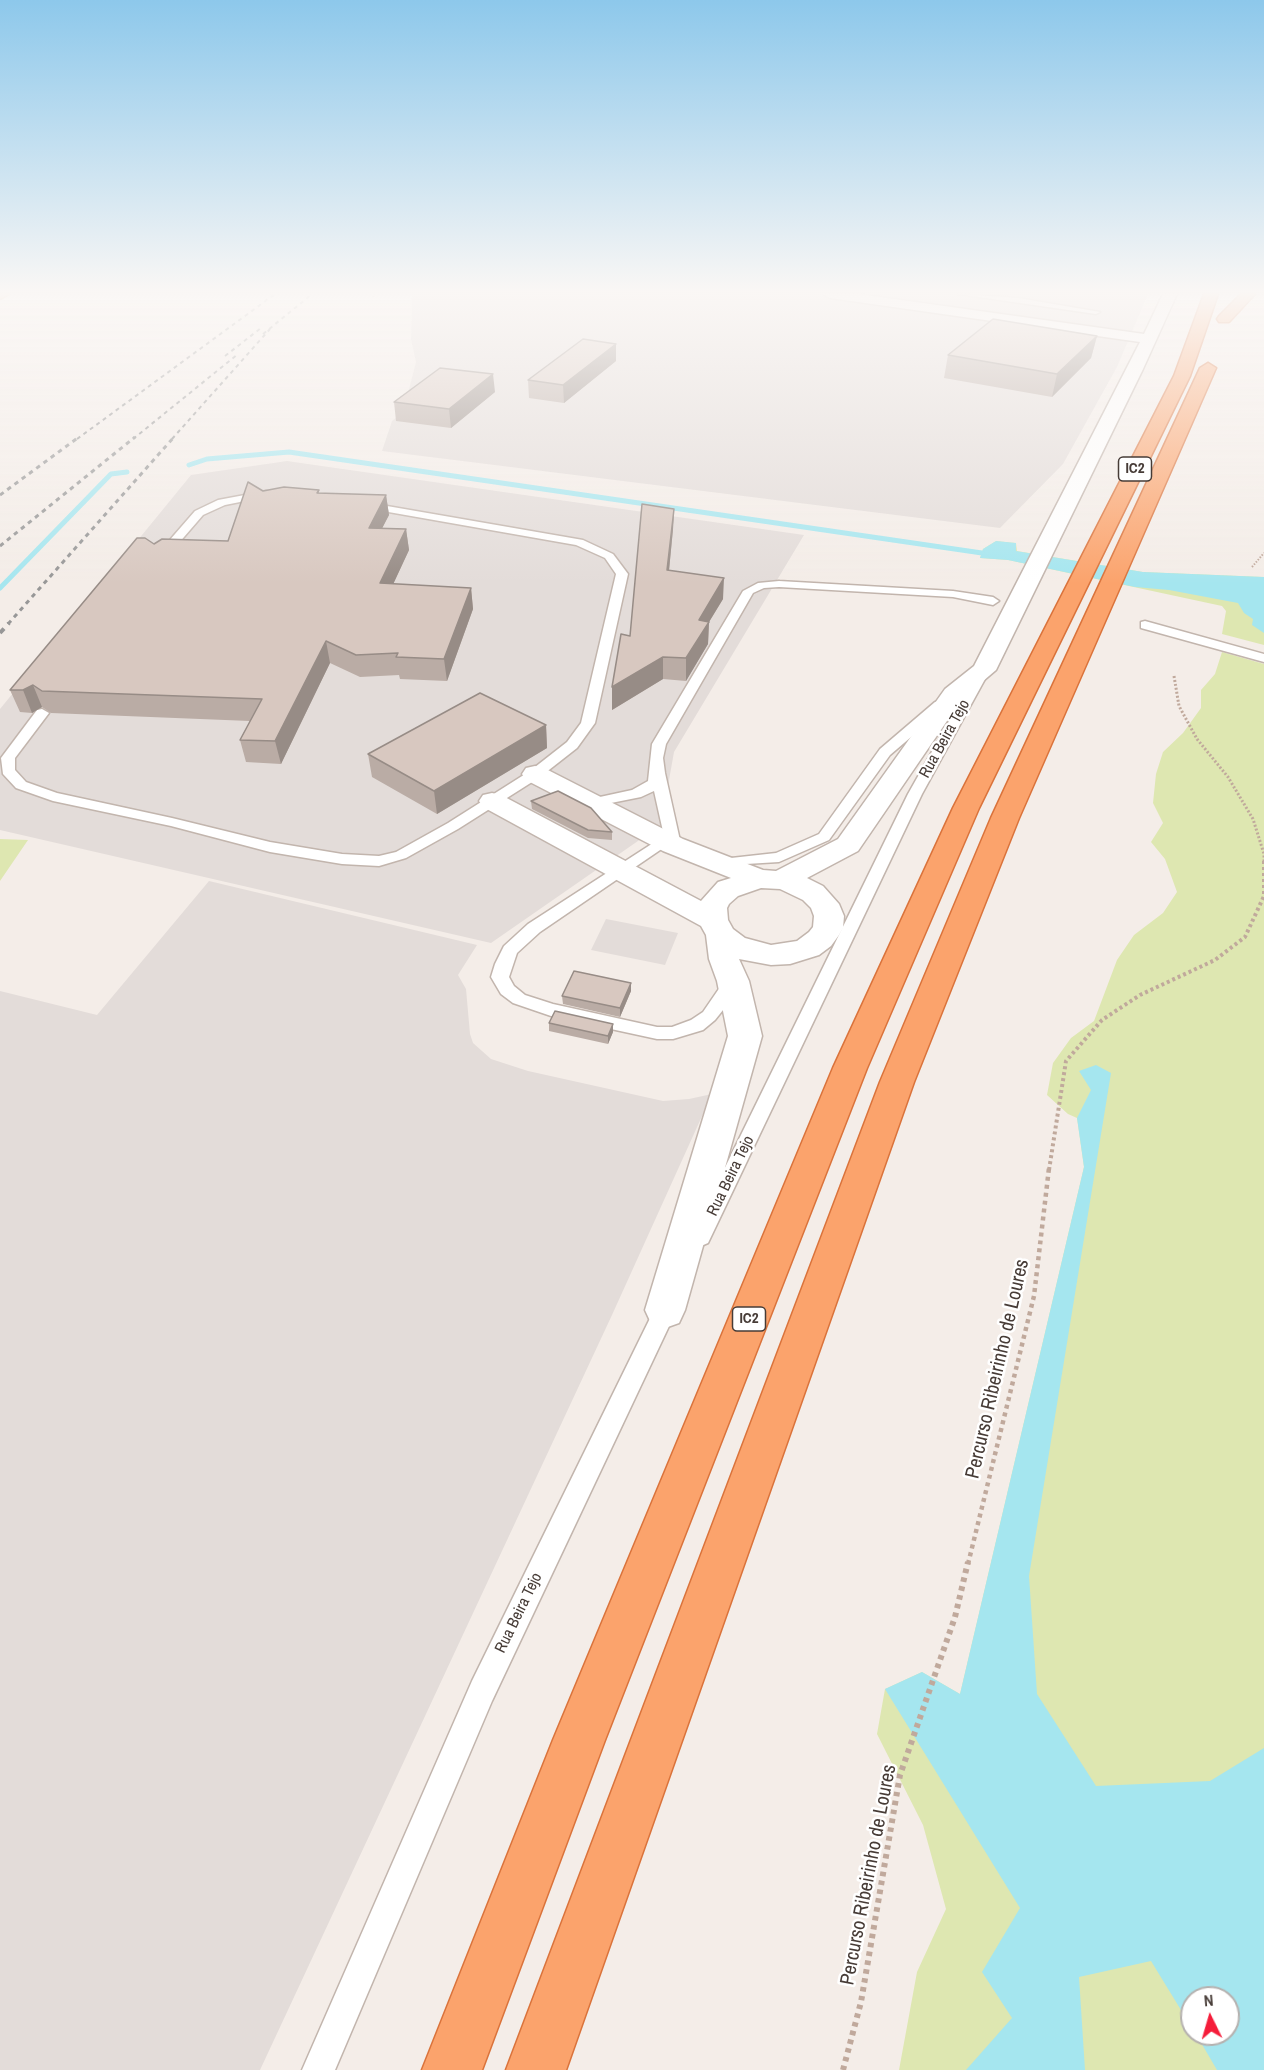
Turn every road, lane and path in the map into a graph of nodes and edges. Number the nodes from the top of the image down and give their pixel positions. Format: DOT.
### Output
graph roads {
  1 [pos="1124,391"];
  2 [pos="1176,391"];
  3 [pos="1199,391"];
  4 [pos="284,492"];
  5 [pos="350,502"];
  6 [pos="1264,553"];
  7 [pos="159,559"];
  8 [pos="1252,567"];
  9 [pos="1100,571"];
  10 [pos="993,601"];
  11 [pos="1264,650"];
  12 [pos="1264,658"];
  13 [pos="984,670"];
  14 [pos="1174,676"];
  15 [pos="953,694"];
  16 [pos="42,713"];
  17 [pos="658,773"];
  18 [pos="535,774"];
  19 [pos="492,801"];
  20 [pos="591,803"];
  21 [pos="669,842"];
  22 [pos="718,863"];
  23 [pos="621,870"];
  24 [pos="770,880"];
  25 [pos="717,928"];
  26 [pos="733,981"];
  27 [pos="665,1310"];
  28 [pos="318,2070"];
  29 [pos="452,2070"];
  30 [pos="536,2070"];
  31 [pos="843,2070"];
  1 -- 13 [label="street, Rua Beira Tejo"];
  2 -- 9 [label="highway, IC2"];
  3 -- 9 [label="highway, IC2"];
  4 -- 7 [label="lane"];
  5 -- 18 [label="lane"];
  6 -- 8 [label="path"];
  9 -- 29 [label="highway, IC2"];
  9 -- 30 [label="highway, IC2"];
  10 -- 17 [label="lane"];
  11 -- 12 [label="lane"];
  13 -- 15 [label="street"];
  13 -- 27 [label="lane, Rua Beira Tejo"];
  14 -- 31 [label="path, Percurso Ribeirinho de Loures"];
  15 -- 22 [label="lane"];
  15 -- 24 [label="street"];
  16 -- 19 [label="lane"];
  17 -- 20 [label="lane"];
  17 -- 21 [label="lane"];
  18 -- 19 [label="lane"];
  18 -- 20 [label="street"];
  19 -- 23 [label="street"];
  20 -- 21 [label="street"];
  21 -- 22 [label="street"];
  21 -- 23 [label="lane"];
  22 -- 24 [label="street"];
  23 -- 25 [label="street"];
  23 -- 26 [label="lane"];
  24 -- 25 [label="street"];
  24 -- 25 [label="street"];
  25 -- 26 [label="street"];
  26 -- 27 [label="street"];
  27 -- 28 [label="lane, Rua Beira Tejo"];
}
